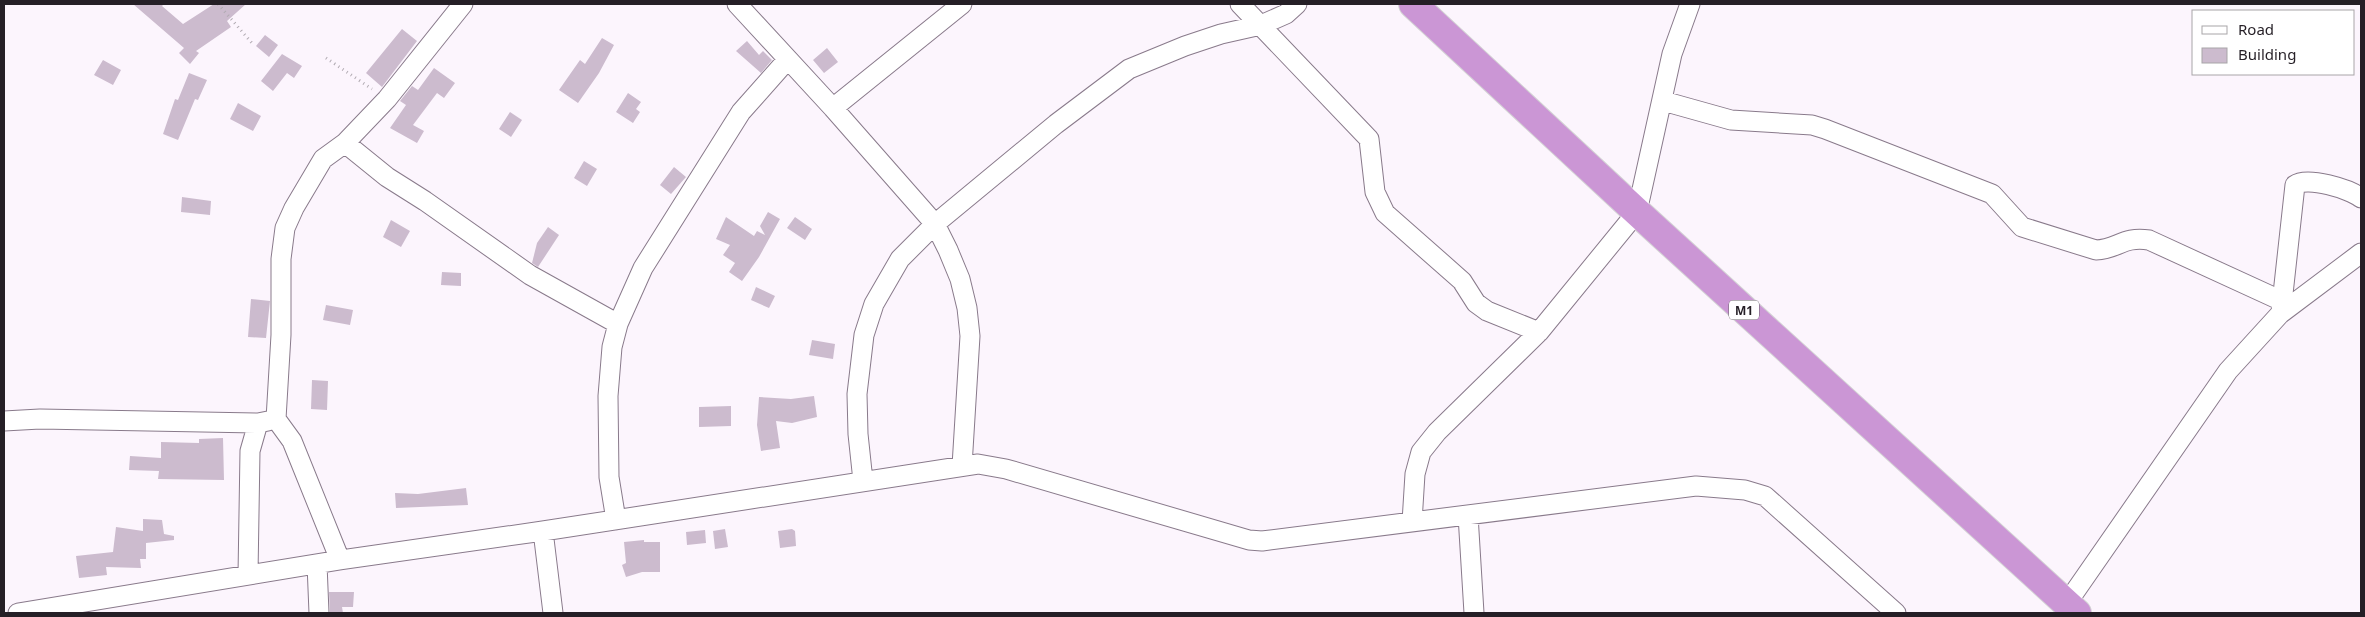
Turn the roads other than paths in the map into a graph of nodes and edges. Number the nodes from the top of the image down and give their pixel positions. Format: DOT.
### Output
graph roads {
  1 [pos="463,4"];
  2 [pos="737,4"];
  3 [pos="962,4"];
  4 [pos="1240,4"];
  5 [pos="1297,4"];
  6 [pos="1413,4"];
  7 [pos="1690,4"];
  8 [pos="1261,25"];
  9 [pos="788,59"];
  10 [pos="1663,101"];
  11 [pos="833,108"];
  12 [pos="345,143"];
  13 [pos="2361,198"];
  14 [pos="1637,212"];
  15 [pos="934,224"];
  16 [pos="2361,253"];
  17 [pos="2281,307"];
  18 [pos="618,324"];
  19 [pos="1539,332"];
  20 [pos="276,419"];
  21 [pos="4,421"];
  22 [pos="258,423"];
  23 [pos="962,466"];
  24 [pos="863,481"];
  25 [pos="1468,515"];
  26 [pos="616,520"];
  27 [pos="1412,522"];
  28 [pos="543,531"];
  29 [pos="340,560"];
  30 [pos="318,564"];
  31 [pos="248,575"];
  32 [pos="134,604"];
  33 [pos="2072,608"];
  34 [pos="18,613"];
  35 [pos="319,613"];
  36 [pos="553,613"];
  37 [pos="1474,613"];
  38 [pos="1896,613"];
  1 -- 12 [label="street"];
  2 -- 9 [label="street"];
  3 -- 11 [label="street"];
  4 -- 8 [label="street"];
  5 -- 8 [label="street"];
  6 -- 14 [label="highway, M1"];
  7 -- 10 [label="street"];
  8 -- 15 [label="street"];
  8 -- 19 [label="street"];
  9 -- 11 [label="street"];
  9 -- 18 [label="street"];
  10 -- 14 [label="street"];
  10 -- 17 [label="street"];
  11 -- 15 [label="street"];
  12 -- 18 [label="street"];
  12 -- 20 [label="street"];
  13 -- 17 [label="street"];
  14 -- 19 [label="street"];
  14 -- 33 [label="highway, M1"];
  15 -- 23 [label="street"];
  15 -- 24 [label="street"];
  16 -- 17 [label="street"];
  17 -- 33 [label="street"];
  18 -- 26 [label="street"];
  19 -- 27 [label="street"];
  20 -- 22 [label="street"];
  20 -- 29 [label="street"];
  21 -- 22 [label="street"];
  22 -- 31 [label="street"];
  23 -- 24 [label="street"];
  23 -- 27 [label="street"];
  24 -- 26 [label="street"];
  25 -- 27 [label="street"];
  25 -- 37 [label="street"];
  25 -- 38 [label="street"];
  26 -- 28 [label="street"];
  28 -- 29 [label="street"];
  28 -- 36 [label="street"];
  29 -- 30 [label="street"];
  30 -- 31 [label="street"];
  30 -- 35 [label="street"];
  31 -- 32 [label="street"];
  32 -- 34 [label="street"];
}
